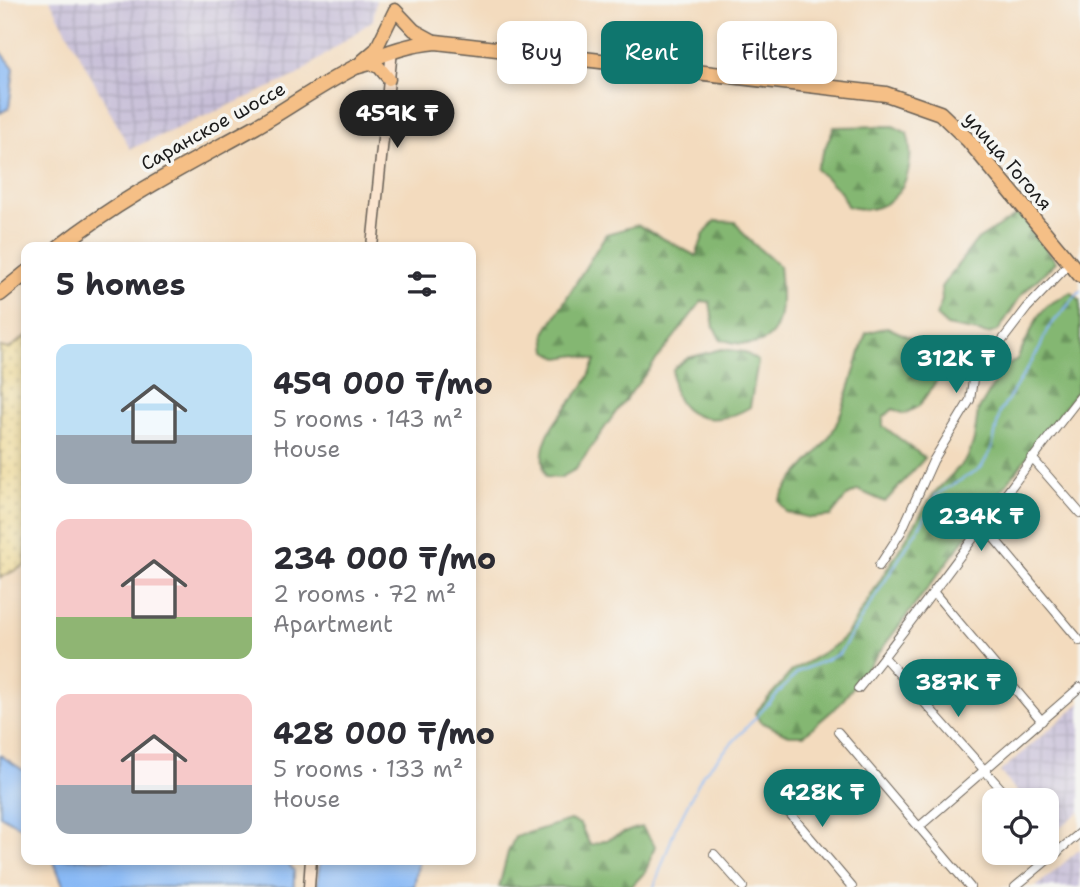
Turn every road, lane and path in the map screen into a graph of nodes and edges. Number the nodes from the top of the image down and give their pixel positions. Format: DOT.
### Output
graph roads {
  1 [pos="396,5"];
  2 [pos="436,42"];
  3 [pos="392,50"];
  4 [pos="351,68"];
  5 [pos="389,79"];
  6 [pos="66,242"];
  7 [pos="373,242"];
  8 [pos="1070,263"];
  9 [pos="1080,275"];
  10 [pos="21,276"];
  11 [pos="0,294"];
  12 [pos="1080,397"];
  13 [pos="1032,457"];
  14 [pos="1080,513"];
  15 [pos="983,525"];
  16 [pos="879,566"];
  17 [pos="935,594"];
  18 [pos="1080,641"];
  19 [pos="884,657"];
  20 [pos="1080,687"];
  21 [pos="858,690"];
  22 [pos="1042,722"];
  23 [pos="838,733"];
  24 [pos="985,771"];
  25 [pos="1000,788"];
  26 [pos="769,789"];
  27 [pos="920,826"];
  28 [pos="1080,833"];
  29 [pos="1059,851"];
  30 [pos="714,854"];
  31 [pos="311,865"];
  32 [pos="1042,865"];
  33 [pos="309,887"];
  34 [pos="743,887"];
  35 [pos="852,887"];
  36 [pos="970,887"];
  37 [pos="1015,887"];
  1 -- 2 [label="main road"];
  1 -- 3 [label="main road"];
  1 -- 4 [label="main road"];
  2 -- 3 [label="highway, улица Гоголя"];
  2 -- 8 [label="highway, улица Гоголя"];
  3 -- 4 [label="highway, Саранское шоссе"];
  3 -- 5 [label="street"];
  4 -- 5 [label="main road"];
  4 -- 6 [label="highway, Саранское шоссе"];
  5 -- 7 [label="street"];
  8 -- 9 [label="highway, улица Гоголя"];
  8 -- 16 [label="street"];
  10 -- 11 [label="highway"];
  12 -- 13 [label="street"];
  13 -- 14 [label="street"];
  13 -- 15 [label="street"];
  15 -- 17 [label="street"];
  15 -- 18 [label="street"];
  17 -- 19 [label="street"];
  17 -- 22 [label="street"];
  19 -- 21 [label="street"];
  19 -- 24 [label="street"];
  20 -- 22 [label="street"];
  22 -- 24 [label="street"];
  23 -- 27 [label="street"];
  24 -- 25 [label="street"];
  24 -- 27 [label="street"];
  26 -- 35 [label="street"];
  27 -- 36 [label="street"];
  28 -- 29 [label="street"];
  30 -- 34 [label="street"];
  31 -- 33 [label="street"];
  32 -- 37 [label="street"];
}
